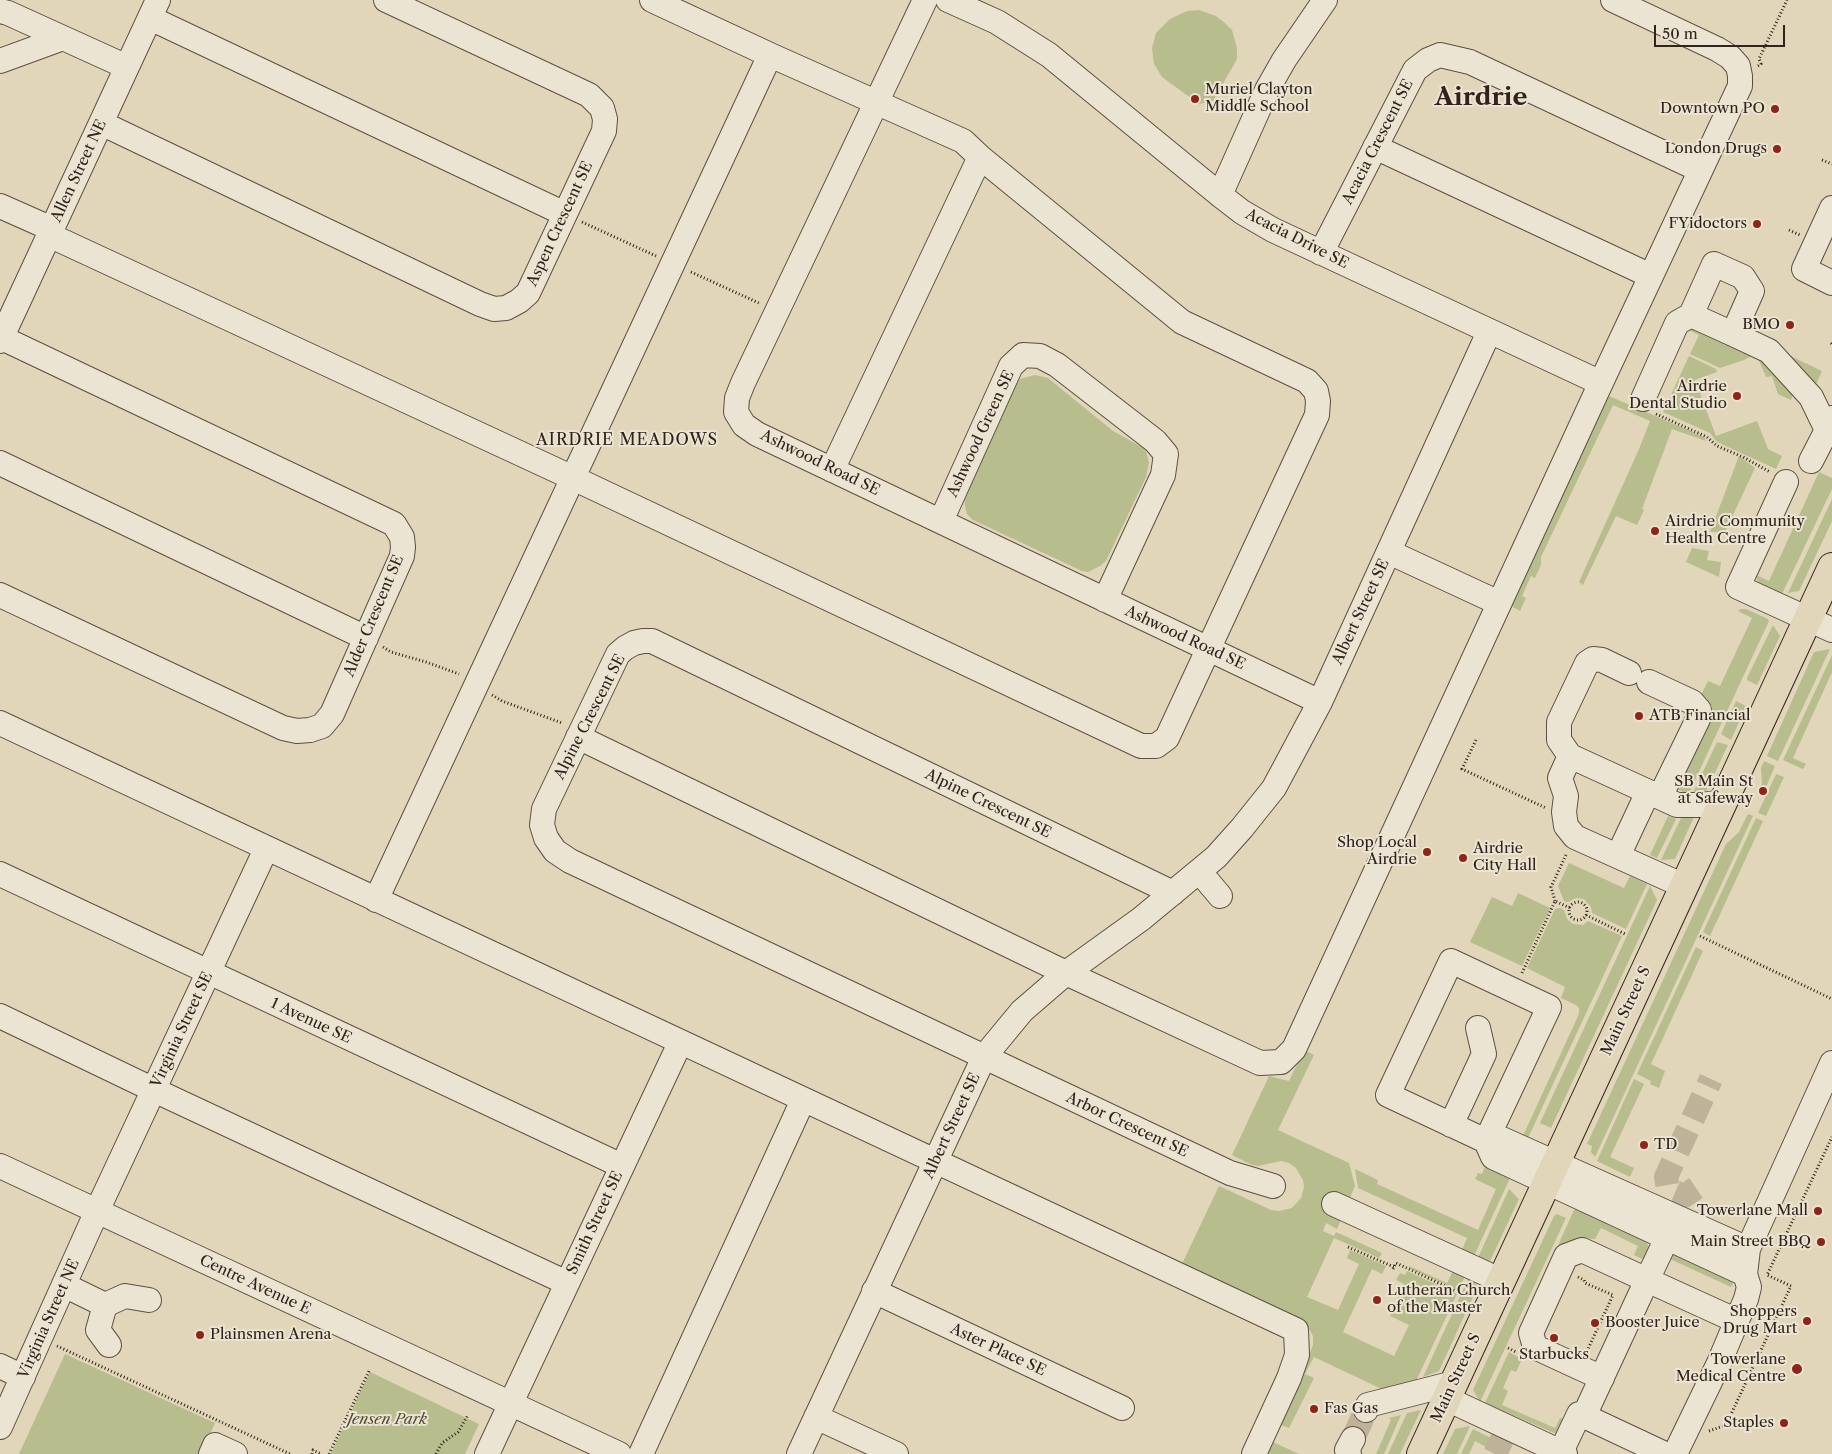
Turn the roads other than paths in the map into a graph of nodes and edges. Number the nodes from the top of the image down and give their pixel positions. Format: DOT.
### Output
graph roads {
  1 [pos="386,0"];
  2 [pos="652,0"];
  3 [pos="924,0"];
  4 [pos="948,0"];
  5 [pos="1325,0"];
  6 [pos="1613,0"];
  7 [pos="154,9"];
  8 [pos="0,11"];
  9 [pos="63,38"];
  10 [pos="770,55"];
  11 [pos="0,62"];
  12 [pos="127,67"];
  13 [pos="876,104"];
  14 [pos="101,123"];
  15 [pos="1376,147"];
  16 [pos="980,157"];
  17 [pos="1700,170"];
  18 [pos="1220,195"];
  19 [pos="0,206"];
  20 [pos="1832,208"];
  21 [pos="565,214"];
  22 [pos="51,232"];
  23 [pos="1321,253"];
  24 [pos="1651,276"];
  25 [pos="1832,283"];
  26 [pos="1691,315"];
  27 [pos="1489,332"];
  28 [pos="1732,334"];
  29 [pos="1,339"];
  30 [pos="1601,383"];
  31 [pos="1648,406"];
  32 [pos="1830,427"];
  33 [pos="1811,461"];
  34 [pos="0,463"];
  35 [pos="832,470"];
  36 [pos="573,478"];
  37 [pos="1786,482"];
  38 [pos="941,521"];
  39 [pos="1389,552"];
  40 [pos="1832,567"];
  41 [pos="0,595"];
  42 [pos="1105,600"];
  43 [pos="1499,603"];
  44 [pos="1820,625"];
  45 [pos="366,638"];
  46 [pos="1209,649"];
  47 [pos="1320,702"];
  48 [pos="0,723"];
  49 [pos="578,737"];
  50 [pos="1570,756"];
  51 [pos="1654,795"];
  52 [pos="1723,802"];
  53 [pos="266,849"];
  54 [pos="1618,856"];
  55 [pos="1199,871"];
  56 [pos="0,874"];
  57 [pos="1684,886"];
  58 [pos="1173,894"];
  59 [pos="1220,896"];
  60 [pos="376,900"];
  61 [pos="209,972"];
  62 [pos="1066,973"];
  63 [pos="0,1016"];
  64 [pos="1478,1028"];
  65 [pos="680,1043"];
  66 [pos="984,1057"];
  67 [pos="1832,1063"];
  68 [pos="154,1090"];
  69 [pos="803,1100"];
  70 [pos="1451,1125"];
  71 [pos="1486,1141"];
  72 [pos="935,1161"];
  73 [pos="0,1166"];
  74 [pos="622,1166"];
  75 [pos="1552,1173"];
  76 [pos="1274,1186"];
  77 [pos="1334,1204"];
  78 [pos="98,1211"];
  79 [pos="1667,1238"];
  80 [pos="1748,1249"];
  81 [pos="1745,1274"];
  82 [pos="1648,1280"];
  83 [pos="1502,1281"];
  84 [pos="568,1283"];
  85 [pos="64,1286"];
  86 [pos="874,1292"];
  87 [pos="149,1300"];
  88 [pos="105,1304"];
  89 [pos="1737,1321"];
  90 [pos="108,1345"];
  91 [pos="0,1366"];
  92 [pos="23,1377"];
  93 [pos="1602,1378"];
  94 [pos="1450,1391"];
  95 [pos="510,1404"];
  96 [pos="1122,1408"];
  97 [pos="1366,1410"];
  98 [pos="1579,1414"];
  99 [pos="816,1417"];
  100 [pos="0,1427"];
  101 [pos="1563,1453"];
  102 [pos="1676,1453"];
  103 [pos="211,1454"];
  104 [pos="235,1454"];
  105 [pos="487,1454"];
  106 [pos="619,1454"];
  107 [pos="641,1454"];
  108 [pos="799,1454"];
  109 [pos="896,1454"];
  110 [pos="1254,1454"];
  111 [pos="1421,1454"];
  1 -- 21 [label="street, Aspen Crescent SE"];
  2 -- 10 [label="street"];
  3 -- 13 [label="street, Ashwood Road SE"];
  4 -- 18 [label="street, Acacia Drive SE"];
  5 -- 18 [label="street"];
  6 -- 17 [label="street"];
  7 -- 12 [label="street, Allen Street NE"];
  7 -- 21 [label="street"];
  8 -- 9 [label="street"];
  9 -- 11 [label="street"];
  9 -- 12 [label="street"];
  10 -- 13 [label="street"];
  10 -- 36 [label="street"];
  12 -- 14 [label="street, Allen Street NE"];
  13 -- 16 [label="street"];
  13 -- 35 [label="street, Ashwood Road SE"];
  14 -- 21 [label="street, Aspen Crescent SE"];
  14 -- 22 [label="street, Allen Street NE"];
  15 -- 17 [label="street, Acacia Crescent SE"];
  15 -- 23 [label="street, Acacia Crescent SE"];
  15 -- 24 [label="street"];
  16 -- 35 [label="street"];
  16 -- 46 [label="street"];
  17 -- 24 [label="street"];
  18 -- 23 [label="street, Acacia Drive SE"];
  19 -- 22 [label="street"];
  20 -- 25 [label="street"];
  22 -- 29 [label="street, Allen Street NE"];
  22 -- 36 [label="street"];
  23 -- 27 [label="street, Acacia Drive SE"];
  24 -- 30 [label="street"];
  26 -- 28 [label="street"];
  26 -- 28 [label="street"];
  26 -- 31 [label="street"];
  27 -- 30 [label="street, Acacia Drive SE"];
  27 -- 39 [label="street, Albert Street SE"];
  28 -- 32 [label="street"];
  29 -- 45 [label="street, Alder Crescent SE"];
  30 -- 43 [label="street"];
  32 -- 33 [label="street"];
  34 -- 45 [label="street"];
  35 -- 38 [label="street, Ashwood Road SE"];
  36 -- 46 [label="street"];
  36 -- 60 [label="street"];
  37 -- 44 [label="street"];
  38 -- 42 [label="street, Ashwood Road SE"];
  38 -- 42 [label="street, Ashwood Green SE"];
  39 -- 43 [label="street"];
  39 -- 47 [label="street, Albert Street SE"];
  40 -- 44 [label="main road, Main Street S"];
  41 -- 45 [label="street, Alder Crescent SE"];
  42 -- 46 [label="street, Ashwood Road SE"];
  43 -- 62 [label="street"];
  44 -- 52 [label="main road, Main Street S"];
  46 -- 47 [label="street, Ashwood Road SE"];
  47 -- 55 [label="street, Albert Street SE"];
  48 -- 53 [label="street"];
  49 -- 58 [label="street, Alpine Crescent SE"];
  49 -- 62 [label="street"];
  49 -- 66 [label="street, Alpine Crescent SE"];
  50 -- 51 [label="street"];
  50 -- 51 [label="street"];
  50 -- 54 [label="street"];
  51 -- 52 [label="street"];
  51 -- 54 [label="street"];
  52 -- 57 [label="main road, Main Street S"];
  53 -- 60 [label="street"];
  53 -- 61 [label="street, Virginia Street SE"];
  54 -- 57 [label="street"];
  55 -- 58 [label="street, Albert Street SE"];
  55 -- 59 [label="street"];
  56 -- 61 [label="street, 1 Avenue SE"];
  57 -- 75 [label="main road, Main Street S"];
  58 -- 62 [label="street, Albert Street SE"];
  60 -- 65 [label="street"];
  61 -- 68 [label="street, Virginia Street SE"];
  61 -- 74 [label="street, 1 Avenue SE"];
  62 -- 66 [label="street, Albert Street SE"];
  63 -- 68 [label="street"];
  64 -- 70 [label="street"];
  65 -- 69 [label="street"];
  65 -- 74 [label="street, Smith Street SE"];
  66 -- 72 [label="street, Albert Street SE"];
  66 -- 76 [label="street, Arbor Crescent SE"];
  67 -- 80 [label="street"];
  68 -- 78 [label="street, Virginia Street SE"];
  68 -- 84 [label="street"];
  69 -- 72 [label="street"];
  69 -- 107 [label="street"];
  70 -- 71 [label="street"];
  70 -- 71 [label="street"];
  71 -- 75 [label="street"];
  72 -- 86 [label="street, Albert Street SE"];
  72 -- 110 [label="street"];
  73 -- 78 [label="street, Centre Avenue E"];
  74 -- 84 [label="street, Smith Street SE"];
  75 -- 79 [label="street"];
  75 -- 80 [label="street"];
  75 -- 83 [label="main road, Main Street S"];
  77 -- 83 [label="street"];
  78 -- 85 [label="street, Virginia Street NE"];
  78 -- 95 [label="street, Centre Avenue E"];
  79 -- 81 [label="street"];
  79 -- 82 [label="street"];
  80 -- 81 [label="street"];
  81 -- 89 [label="street"];
  82 -- 89 [label="street"];
  82 -- 93 [label="street"];
  82 -- 93 [label="street"];
  83 -- 94 [label="main road, Main Street S"];
  84 -- 95 [label="street, Smith Street SE"];
  85 -- 88 [label="street"];
  85 -- 92 [label="street, Virginia Street NE"];
  86 -- 96 [label="street, Aster Place SE"];
  86 -- 99 [label="street, Albert Street SE"];
  87 -- 88 [label="street"];
  88 -- 90 [label="street"];
  89 -- 102 [label="street"];
  91 -- 92 [label="street"];
  92 -- 100 [label="street, Virginia Street NE"];
  93 -- 102 [label="street"];
  94 -- 97 [label="street"];
  94 -- 101 [label="street"];
  94 -- 111 [label="main road, Main Street S"];
  95 -- 105 [label="street, Smith Street SE"];
  95 -- 106 [label="street, Centre Avenue E"];
  98 -- 101 [label="street"];
  99 -- 108 [label="street, Albert Street SE"];
  99 -- 109 [label="street"];
  103 -- 104 [label="street"];
}
